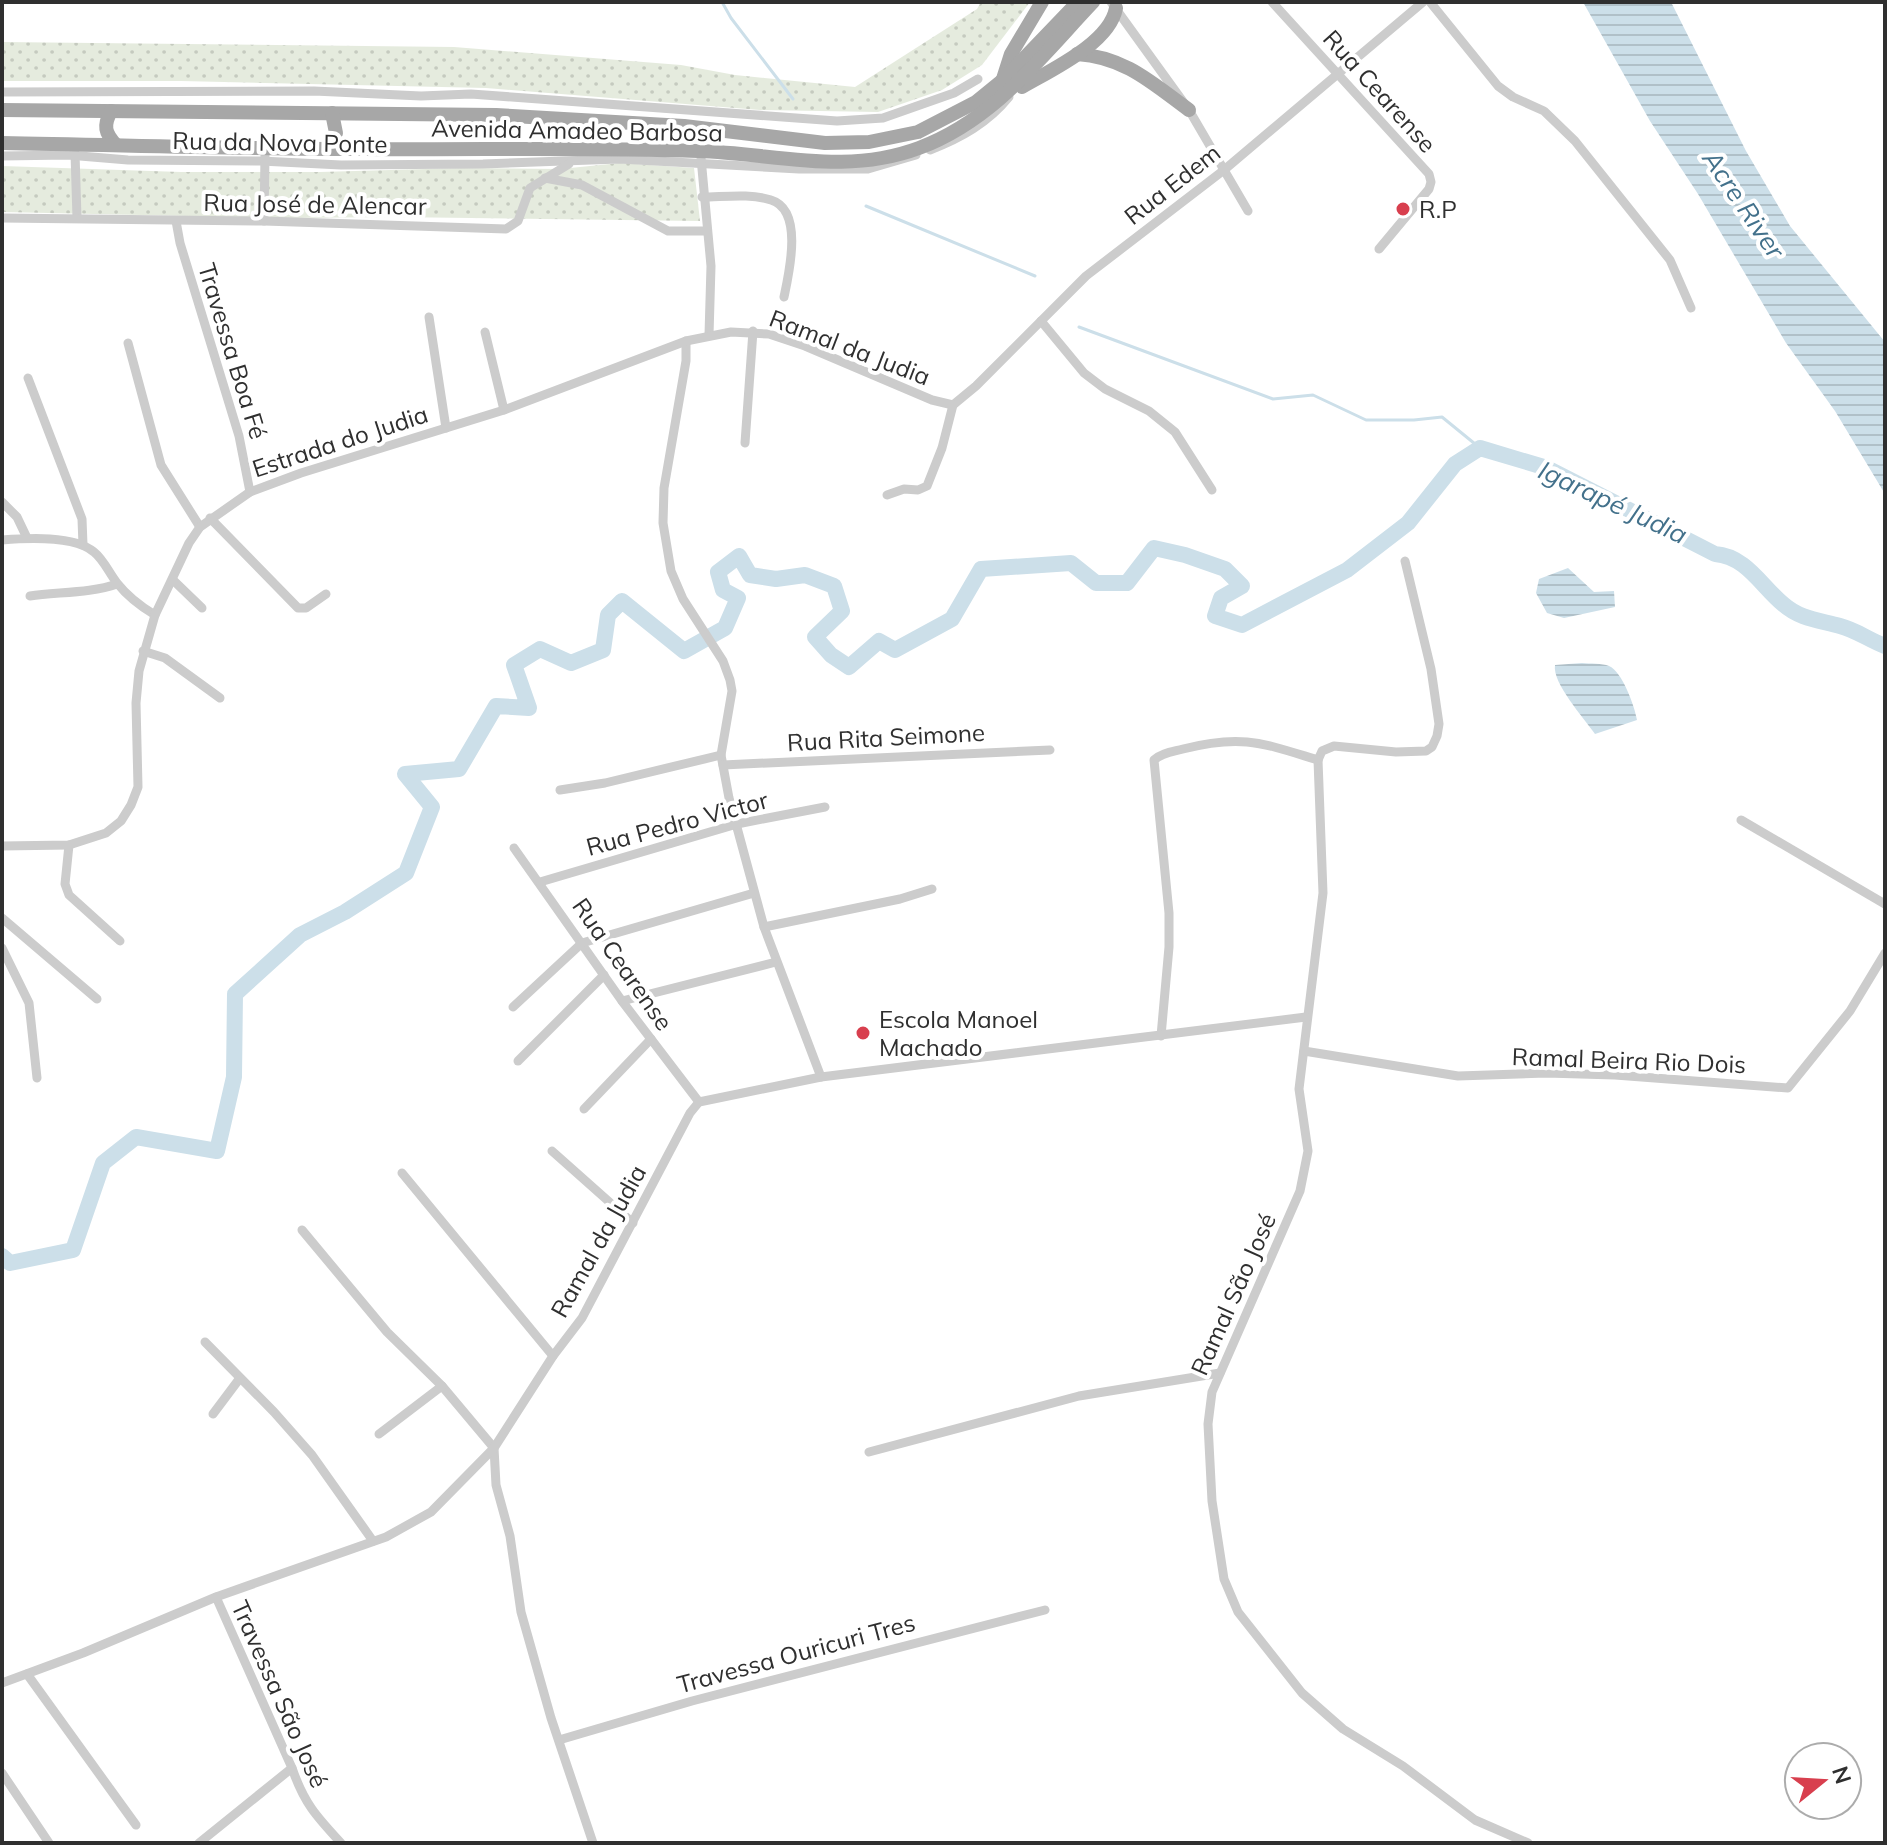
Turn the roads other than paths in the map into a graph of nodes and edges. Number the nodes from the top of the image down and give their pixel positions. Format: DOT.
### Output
graph roads {
  1 [pos="1042,2"];
  2 [pos="1272,2"];
  3 [pos="1423,2"];
  4 [pos="1430,2"];
  5 [pos="1083,5"];
  6 [pos="1113,5"];
  7 [pos="1077,54"];
  8 [pos="1336,74"];
  9 [pos="978,79"];
  10 [pos="1003,80"];
  11 [pos="2,92"];
  12 [pos="1009,94"];
  13 [pos="2,110"];
  14 [pos="1189,110"];
  15 [pos="111,111"];
  16 [pos="332,113"];
  17 [pos="2,143"];
  18 [pos="116,145"];
  19 [pos="328,149"];
  20 [pos="75,150"];
  21 [pos="591,150"];
  22 [pos="265,154"];
  23 [pos="2,156"];
  24 [pos="700,157"];
  25 [pos="573,161"];
  26 [pos="1224,170"];
  27 [pos="545,178"];
  28 [pos="702,197"];
  29 [pos="1248,211"];
  30 [pos="2,218"];
  31 [pos="77,218"];
  32 [pos="176,221"];
  33 [pos="264,221"];
  34 [pos="706,231"];
  35 [pos="1379,249"];
  36 [pos="784,297"];
  37 [pos="1691,308"];
  38 [pos="429,317"];
  39 [pos="1041,321"];
  40 [pos="753,331"];
  41 [pos="485,332"];
  42 [pos="709,335"];
  43 [pos="686,341"];
  44 [pos="128,343"];
  45 [pos="28,378"];
  46 [pos="953,405"];
  47 [pos="504,410"];
  48 [pos="446,428"];
  49 [pos="745,443"];
  50 [pos="1212,490"];
  51 [pos="250,492"];
  52 [pos="887,495"];
  53 [pos="2,502"];
  54 [pos="210,518"];
  55 [pos="200,527"];
  56 [pos="27,538"];
  57 [pos="2,540"];
  58 [pos="83,545"];
  59 [pos="1405,561"];
  60 [pos="173,580"];
  61 [pos="117,584"];
  62 [pos="326,594"];
  63 [pos="30,596"];
  64 [pos="202,608"];
  65 [pos="155,615"];
  66 [pos="143,651"];
  67 [pos="220,698"];
  68 [pos="1050,750"];
  69 [pos="722,760"];
  70 [pos="1318,760"];
  71 [pos="560,790"];
  72 [pos="825,807"];
  73 [pos="1741,820"];
  74 [pos="737,824"];
  75 [pos="69,845"];
  76 [pos="2,846"];
  77 [pos="514,848"];
  78 [pos="540,882"];
  79 [pos="932,889"];
  80 [pos="754,893"];
  81 [pos="1885,904"];
  82 [pos="2,918"];
  83 [pos="764,927"];
  84 [pos="120,941"];
  85 [pos="582,943"];
  86 [pos="2,948"];
  87 [pos="1885,953"];
  88 [pos="776,962"];
  89 [pos="604,975"];
  90 [pos="97,999"];
  91 [pos="622,1001"];
  92 [pos="513,1007"];
  93 [pos="1306,1017"];
  94 [pos="1161,1036"];
  95 [pos="651,1039"];
  96 [pos="1304,1051"];
  97 [pos="518,1061"];
  98 [pos="821,1077"];
  99 [pos="37,1078"];
  100 [pos="699,1102"];
  101 [pos="584,1109"];
  102 [pos="552,1151"];
  103 [pos="402,1173"];
  104 [pos="633,1223"];
  105 [pos="302,1230"];
  106 [pos="205,1342"];
  107 [pos="553,1356"];
  108 [pos="1220,1373"];
  109 [pos="240,1378"];
  110 [pos="442,1386"];
  111 [pos="213,1414"];
  112 [pos="379,1434"];
  113 [pos="494,1448"];
  114 [pos="869,1452"];
  115 [pos="373,1541"];
  116 [pos="216,1597"];
  117 [pos="1045,1610"];
  118 [pos="27,1674"];
  119 [pos="2,1683"];
  120 [pos="559,1740"];
  121 [pos="292,1768"];
  122 [pos="2,1773"];
  123 [pos="136,1825"];
  124 [pos="49,1843"];
  125 [pos="199,1843"];
  126 [pos="341,1843"];
  127 [pos="593,1843"];
  128 [pos="1528,1843"];
  1 -- 10 [label="main road"];
  2 -- 8 [label="street, Rua Cearense"];
  3 -- 8 [label="street, Rua Edem"];
  4 -- 37 [label="street"];
  5 -- 10 [label="main road, Avenida Amadeo Barbosa"];
  5 -- 12 [label="main road, Avenida Amadeo Barbosa"];
  6 -- 7 [label="main road"];
  6 -- 14 [label="street"];
  7 -- 12 [label="main road"];
  7 -- 14 [label="main road"];
  8 -- 26 [label="street, Rua Edem"];
  8 -- 35 [label="street, Rua Cearense"];
  9 -- 11 [label="street"];
  10 -- 16 [label="main road, Avenida Amadeo Barbosa"];
  12 -- 24 [label="main road, Avenida Amadeo Barbosa"];
  13 -- 15 [label="main road, Avenida Amadeo Barbosa"];
  14 -- 26 [label="street"];
  15 -- 16 [label="main road, Avenida Amadeo Barbosa"];
  15 -- 18 [label="main road"];
  16 -- 19 [label="main road"];
  17 -- 20 [label="main road, Avenida Amadeo Barbosa"];
  18 -- 20 [label="main road, Avenida Amadeo Barbosa"];
  18 -- 22 [label="main road, Avenida Amadeo Barbosa"];
  19 -- 21 [label="main road, Avenida Amadeo Barbosa"];
  19 -- 22 [label="main road, Avenida Amadeo Barbosa"];
  20 -- 22 [label="street, Rua da Nova Ponte"];
  20 -- 23 [label="street, Rua da Nova Ponte"];
  20 -- 31 [label="street"];
  21 -- 24 [label="main road, Avenida Amadeo Barbosa"];
  21 -- 25 [label="street, Rua José de Alencar"];
  22 -- 25 [label="street, Rua da Nova Ponte"];
  22 -- 33 [label="street"];
  24 -- 25 [label="street, Rua da Nova Ponte"];
  24 -- 28 [label="street"];
  25 -- 27 [label="street, Rua José de Alencar"];
  26 -- 29 [label="street"];
  26 -- 39 [label="street, Rua Edem"];
  27 -- 33 [label="street, Rua José de Alencar"];
  27 -- 34 [label="street"];
  28 -- 34 [label="street"];
  28 -- 36 [label="street"];
  30 -- 31 [label="street, Rua José de Alencar"];
  31 -- 32 [label="street, Rua José de Alencar"];
  32 -- 33 [label="street, Rua José de Alencar"];
  32 -- 51 [label="street, Travessa Boa Fé"];
  34 -- 42 [label="street"];
  38 -- 48 [label="street"];
  39 -- 46 [label="street, Rua Edem"];
  39 -- 50 [label="street"];
  40 -- 42 [label="street, Ramal da Judia"];
  40 -- 46 [label="street, Ramal da Judia"];
  40 -- 49 [label="street"];
  41 -- 47 [label="street"];
  42 -- 43 [label="street, Ramal da Judia"];
  43 -- 47 [label="street, Estrada do Judia"];
  43 -- 69 [label="street"];
  44 -- 55 [label="street"];
  45 -- 58 [label="street"];
  46 -- 52 [label="street"];
  47 -- 48 [label="street, Estrada do Judia"];
  48 -- 51 [label="street, Estrada do Judia"];
  51 -- 54 [label="street, Estrada do Judia"];
  53 -- 56 [label="street"];
  54 -- 55 [label="street, Estrada do Judia"];
  54 -- 62 [label="street"];
  55 -- 60 [label="street, Estrada do Judia"];
  56 -- 57 [label="street"];
  56 -- 58 [label="street"];
  58 -- 61 [label="street"];
  59 -- 70 [label="street"];
  60 -- 64 [label="street"];
  60 -- 65 [label="street, Estrada do Judia"];
  61 -- 63 [label="street"];
  61 -- 65 [label="street"];
  65 -- 66 [label="street, Estrada do Judia"];
  66 -- 67 [label="street"];
  66 -- 75 [label="street, Estrada do Judia"];
  68 -- 69 [label="street, Rua Rita Seimone"];
  69 -- 71 [label="street"];
  69 -- 74 [label="street"];
  70 -- 93 [label="street, Ramal São José"];
  70 -- 94 [label="street"];
  72 -- 74 [label="street, Rua Pedro Victor"];
  73 -- 81 [label="street"];
  74 -- 78 [label="street, Rua Pedro Victor"];
  74 -- 80 [label="street"];
  75 -- 76 [label="street, Estrada do Judia"];
  75 -- 84 [label="street"];
  77 -- 78 [label="street, Rua Cearense"];
  78 -- 85 [label="street, Rua Cearense"];
  79 -- 83 [label="street"];
  80 -- 83 [label="street"];
  80 -- 85 [label="street"];
  82 -- 90 [label="street"];
  83 -- 88 [label="street"];
  85 -- 89 [label="street, Rua Cearense"];
  85 -- 92 [label="street"];
  86 -- 99 [label="street"];
  87 -- 96 [label="street, Ramal Beira Rio Dois"];
  88 -- 91 [label="street"];
  88 -- 98 [label="street"];
  89 -- 91 [label="street, Rua Cearense"];
  89 -- 97 [label="street"];
  91 -- 95 [label="street, Rua Cearense"];
  93 -- 94 [label="street"];
  93 -- 96 [label="street, Ramal São José"];
  94 -- 98 [label="street"];
  95 -- 100 [label="street, Rua Cearense"];
  95 -- 101 [label="street"];
  96 -- 108 [label="street, Ramal São José"];
  98 -- 100 [label="street"];
  100 -- 104 [label="street, Ramal da Judia"];
  102 -- 104 [label="street"];
  103 -- 107 [label="street"];
  104 -- 107 [label="street, Ramal da Judia"];
  105 -- 110 [label="street"];
  106 -- 109 [label="street"];
  107 -- 113 [label="street, Ramal da Judia"];
  108 -- 114 [label="street"];
  108 -- 128 [label="street, Ramal São José"];
  109 -- 111 [label="street"];
  109 -- 115 [label="street"];
  110 -- 112 [label="street"];
  110 -- 113 [label="street"];
  113 -- 115 [label="street, Ramal da Judia"];
  113 -- 120 [label="street"];
  115 -- 116 [label="street, Ramal da Judia"];
  116 -- 118 [label="street, Ramal da Judia"];
  116 -- 121 [label="street, Travessa São José"];
  117 -- 120 [label="street, Travessa Ouricuri Tres"];
  118 -- 119 [label="street, Ramal da Judia"];
  118 -- 123 [label="street"];
  120 -- 127 [label="street"];
  121 -- 125 [label="street"];
  121 -- 126 [label="street, Travessa São José"];
  122 -- 124 [label="street"];
}
